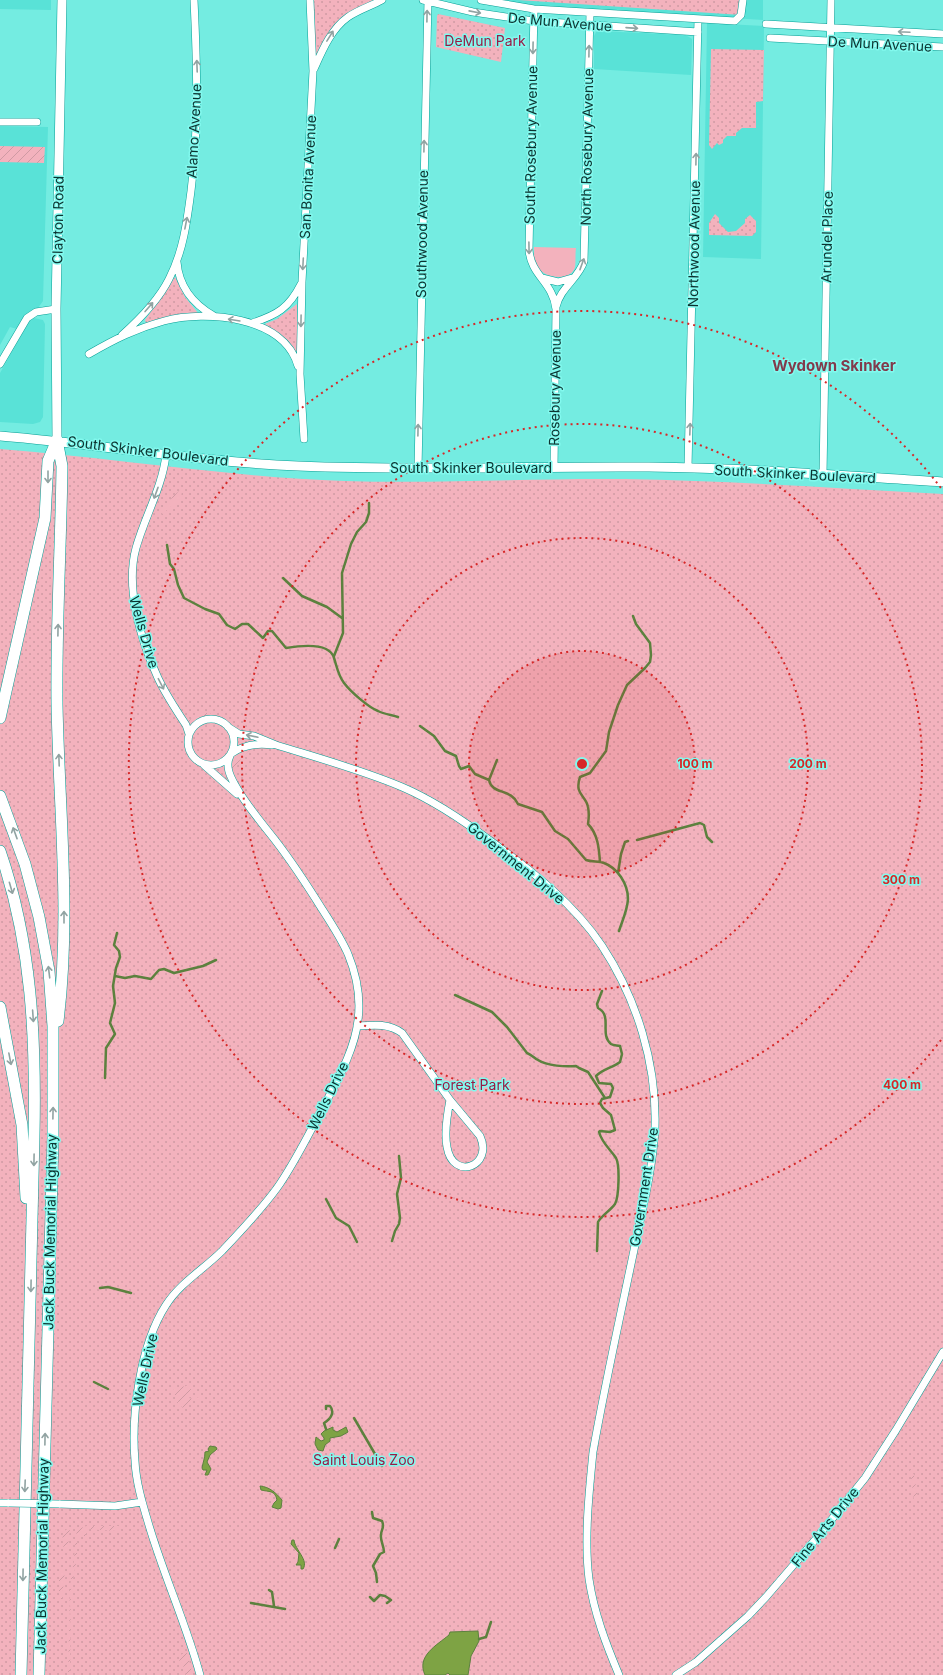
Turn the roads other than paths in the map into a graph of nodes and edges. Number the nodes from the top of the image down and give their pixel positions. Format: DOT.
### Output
graph roads {
  1 [pos="62,0"];
  2 [pos="194,0"];
  3 [pos="305,0"];
  4 [pos="310,0"];
  5 [pos="382,0"];
  6 [pos="426,0"];
  7 [pos="481,0"];
  8 [pos="743,0"];
  9 [pos="831,0"];
  10 [pos="534,9"];
  11 [pos="590,13"];
  12 [pos="311,14"];
  13 [pos="698,19"];
  14 [pos="534,21"];
  15 [pos="766,24"];
  16 [pos="590,25"];
  17 [pos="831,28"];
  18 [pos="698,32"];
  19 [pos="943,34"];
  20 [pos="770,38"];
  21 [pos="830,41"];
  22 [pos="943,47"];
  23 [pos="313,71"];
  24 [pos="0,122"];
  25 [pos="37,122"];
  26 [pos="177,261"];
  27 [pos="541,277"];
  28 [pos="574,277"];
  29 [pos="302,282"];
  30 [pos="56,308"];
  31 [pos="556,309"];
  32 [pos="216,317"];
  33 [pos="252,323"];
  34 [pos="122,335"];
  35 [pos="89,354"];
  36 [pos="0,364"];
  37 [pos="300,374"];
  38 [pos="0,436"];
  39 [pos="304,439"];
  40 [pos="57,440"];
  41 [pos="166,455"];
  42 [pos="554,468"];
  43 [pos="688,468"];
  44 [pos="418,469"];
  45 [pos="823,475"];
  46 [pos="943,482"];
  47 [pos="0,718"];
  48 [pos="228,726"];
  49 [pos="189,734"];
  50 [pos="276,745"];
  51 [pos="231,755"];
  52 [pos="202,764"];
  53 [pos="0,796"];
  54 [pos="244,801"];
  55 [pos="0,851"];
  56 [pos="0,1007"];
  57 [pos="358,1026"];
  58 [pos="54,1053"];
  59 [pos="450,1100"];
  60 [pos="32,1247"];
  61 [pos="943,1352"];
  62 [pos="142,1502"];
  63 [pos="0,1503"];
  64 [pos="21,1660"];
  65 [pos="16,1675"];
  66 [pos="21,1675"];
  67 [pos="39,1675"];
  68 [pos="200,1675"];
  69 [pos="619,1675"];
  70 [pos="676,1675"];
  1 -- 30 [label="main road, Clayton Road"];
  26 -- 2 [label="street, Alamo Avenue, one-way"];
  3 -- 12 [label="street, San Bonita Avenue"];
  4 -- 12 [label="street, San Bonita Avenue"];
  23 -- 5 [label="street, San Bonita Avenue, one-way"];
  6 -- 14 [label="street, De Mun Avenue, one-way"];
  44 -- 6 [label="street, Southwood Avenue, one-way"];
  7 -- 10 [label="street, De Mun Avenue"];
  8 -- 13 [label="street, De Mun Avenue"];
  9 -- 17 [label="street, Arundel Place"];
  10 -- 11 [label="street, De Mun Avenue"];
  10 -- 14 [label="street, South Rosebury Avenue"];
  11 -- 13 [label="street, De Mun Avenue"];
  11 -- 16 [label="street, North Rosebury Avenue"];
  12 -- 23 [label="street, San Bonita Avenue"];
  13 -- 18 [label="street, Northwood Avenue"];
  14 -- 16 [label="street, De Mun Avenue"];
  14 -- 27 [label="street, South Rosebury Avenue, one-way"];
  15 -- 17 [label="street, De Mun Avenue"];
  16 -- 18 [label="street, De Mun Avenue, one-way"];
  28 -- 16 [label="street, North Rosebury Avenue, one-way"];
  19 -- 17 [label="street, De Mun Avenue, one-way"];
  17 -- 21 [label="street, Arundel Place"];
  43 -- 18 [label="street, Northwood Avenue, one-way"];
  20 -- 21 [label="street, De Mun Avenue"];
  21 -- 22 [label="street, De Mun Avenue"];
  21 -- 45 [label="street, Arundel Place"];
  23 -- 29 [label="street, San Bonita Avenue, one-way"];
  24 -- 25 [label="street"];
  26 -- 32 [label="street, Alamo Avenue"];
  34 -- 26 [label="street, Alamo Avenue, one-way"];
  27 -- 28 [label="street"];
  27 -- 31 [label="street, South Rosebury Avenue"];
  28 -- 31 [label="street, North Rosebury Avenue"];
  29 -- 33 [label="street, San Bonita Avenue"];
  29 -- 37 [label="street, San Bonita Avenue, one-way"];
  30 -- 36 [label="street"];
  30 -- 40 [label="main road, Clayton Road"];
  31 -- 42 [label="street, Rosebury Avenue"];
  33 -- 32 [label="street, one-way"];
  32 -- 34 [label="street"];
  33 -- 37 [label="street"];
  34 -- 35 [label="street"];
  37 -- 39 [label="street, San Bonita Avenue"];
  38 -- 40 [label="main road, South Skinker Boulevard"];
  40 -- 41 [label="main road, South Skinker Boulevard"];
  40 -- 47 [label="highway, one-way"];
  58 -- 40 [label="highway, one-way"];
  41 -- 44 [label="main road, South Skinker Boulevard"];
  41 -- 49 [label="street, Wells Drive, one-way"];
  42 -- 43 [label="main road, South Skinker Boulevard"];
  42 -- 44 [label="main road, South Skinker Boulevard"];
  43 -- 45 [label="main road, South Skinker Boulevard"];
  45 -- 46 [label="main road, South Skinker Boulevard"];
  48 -- 49 [label="street"];
  50 -- 48 [label="street, Government Drive, one-way"];
  48 -- 51 [label="street"];
  49 -- 52 [label="street"];
  50 -- 51 [label="street, Government Drive"];
  50 -- 69 [label="street, Government Drive"];
  51 -- 52 [label="street"];
  51 -- 54 [label="street, Wells Drive"];
  52 -- 54 [label="street, Wells Drive"];
  58 -- 53 [label="highway, Jack Buck Memorial Highway, one-way"];
  54 -- 57 [label="street, Wells Drive"];
  55 -- 60 [label="highway, Jack Buck Memorial Highway, one-way"];
  56 -- 60 [label="highway, one-way"];
  57 -- 59 [label="street"];
  57 -- 62 [label="street, Wells Drive"];
  67 -- 58 [label="highway, Jack Buck Memorial Highway, one-way"];
  59 -- 59 [label="street"];
  60 -- 64 [label="highway, Jack Buck Memorial Highway, one-way"];
  61 -- 70 [label="street, Fine Arts Drive"];
  62 -- 63 [label="street, bridge"];
  62 -- 68 [label="street, Wells Drive"];
  64 -- 65 [label="highway"];
  64 -- 66 [label="highway, Jack Buck Memorial Highway"];
}
